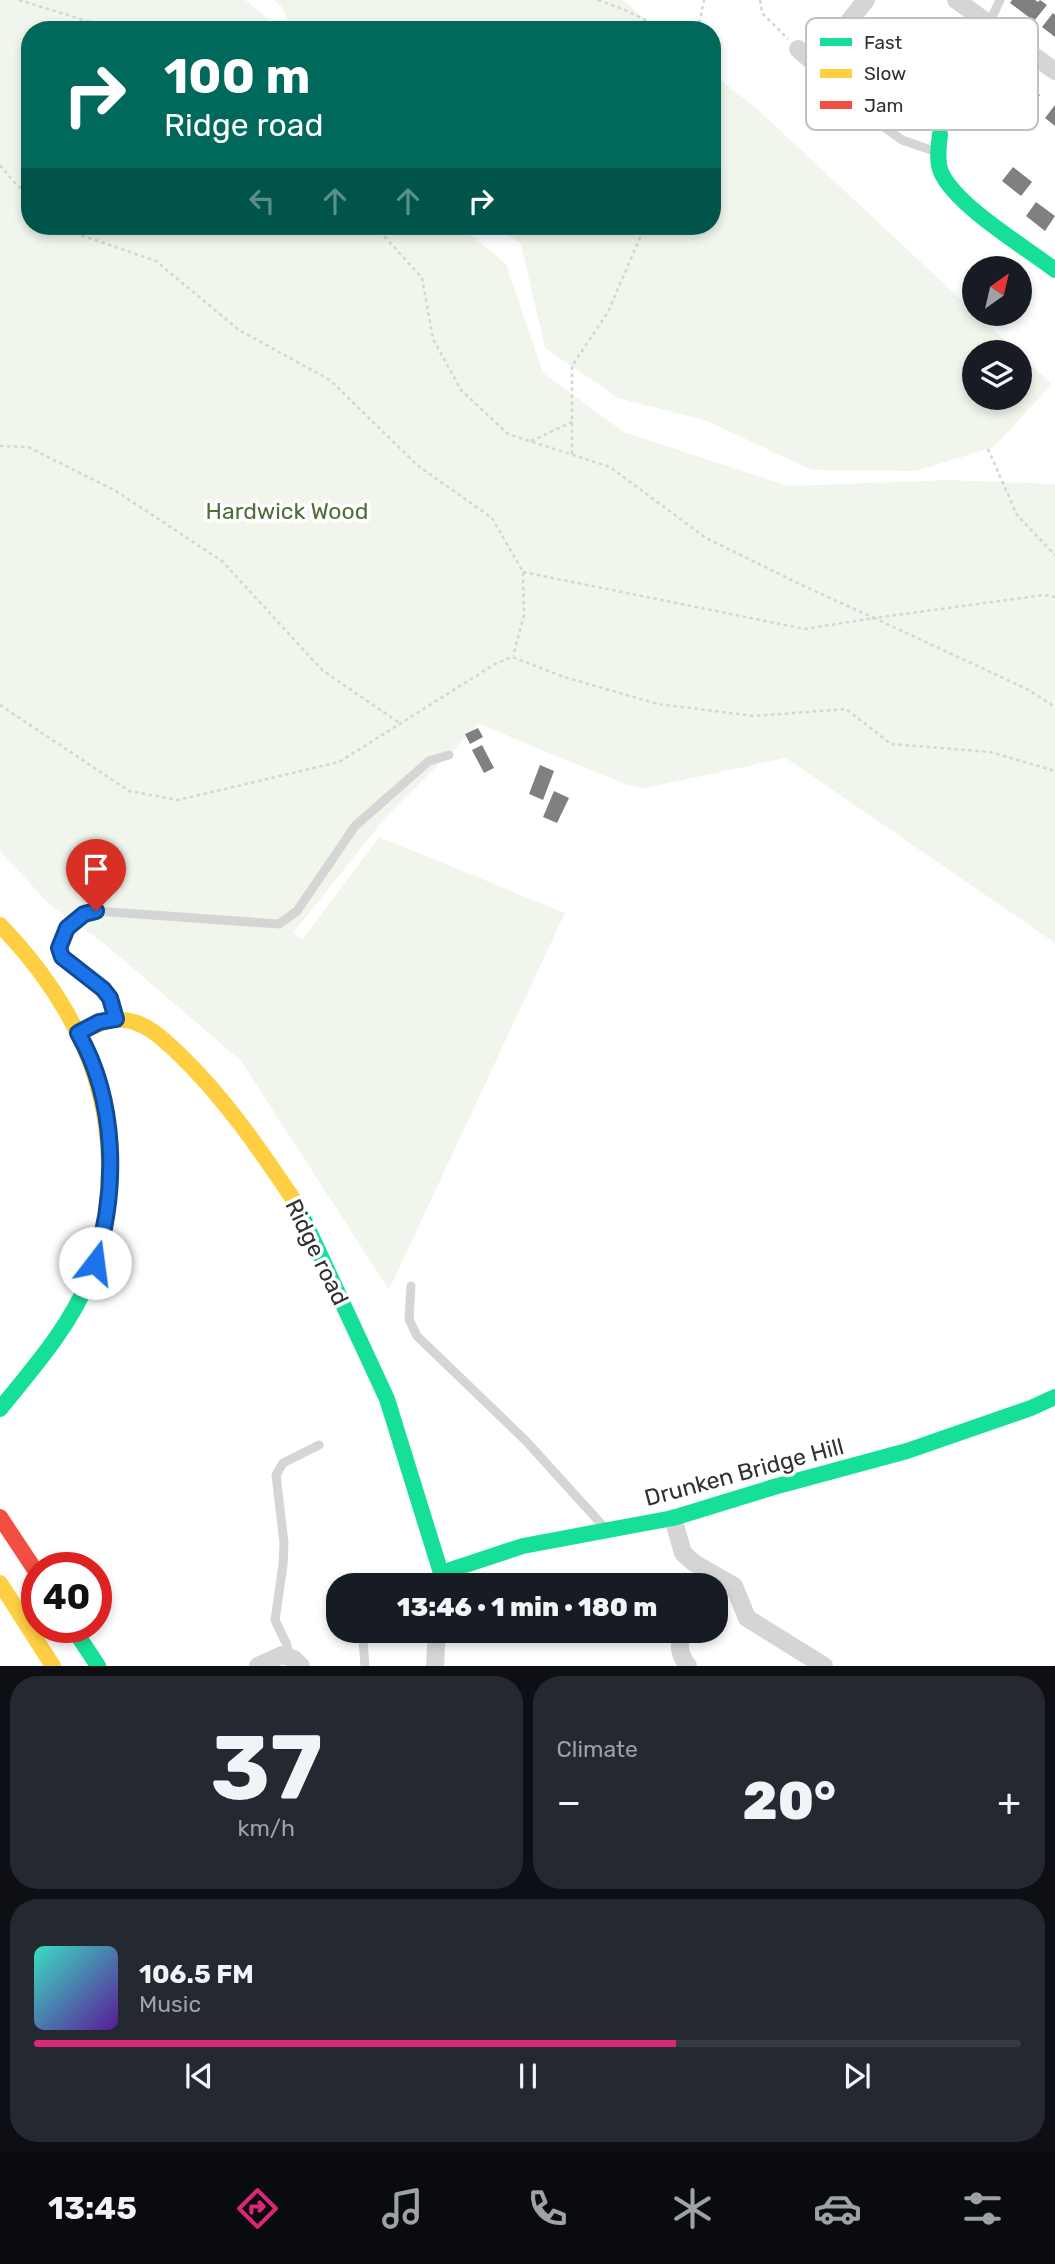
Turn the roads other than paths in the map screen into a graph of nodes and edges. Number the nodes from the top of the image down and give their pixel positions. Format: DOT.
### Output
graph roads {
  1 [pos="866,0"];
  2 [pos="956,0"];
  3 [pos="1000,0"];
  4 [pos="852,18"];
  5 [pos="982,18"];
  6 [pos="991,18"];
  7 [pos="797,49"];
  8 [pos="806,56"];
  9 [pos="1038,59"];
  10 [pos="1055,71"];
  11 [pos="888,130"];
  12 [pos="940,134"];
  13 [pos="938,153"];
  14 [pos="1055,270"];
  15 [pos="449,755"];
  16 [pos="0,925"];
  17 [pos="116,1019"];
  18 [pos="78,1033"];
  19 [pos="411,1286"];
  20 [pos="1055,1397"];
  21 [pos="0,1409"];
  22 [pos="319,1445"];
  23 [pos="0,1517"];
  24 [pos="673,1518"];
  25 [pos="607,1530"];
  26 [pos="23,1552"];
  27 [pos="439,1573"];
  28 [pos="456,1573"];
  29 [pos="706,1573"];
  30 [pos="0,1583"];
  31 [pos="728,1585"];
  32 [pos="83,1643"];
  33 [pos="363,1643"];
  34 [pos="436,1643"];
  35 [pos="680,1643"];
  36 [pos="295,1661"];
  37 [pos="52,1665"];
  38 [pos="97,1665"];
  39 [pos="258,1665"];
  40 [pos="365,1665"];
  41 [pos="435,1665"];
  42 [pos="688,1665"];
  43 [pos="824,1665"];
  1 -- 4 [label="street"];
  2 -- 5 [label="street"];
  3 -- 6 [label="lane"];
  7 -- 8 [label="street"];
  9 -- 10 [label="street"];
  11 -- 13 [label="lane"];
  12 -- 13 [label="main road"];
  13 -- 14 [label="main road"];
  15 -- 17 [label="lane"];
  16 -- 18 [label="main road"];
  17 -- 18 [label="main road"];
  17 -- 27 [label="main road, Ridge road"];
  18 -- 21 [label="main road"];
  19 -- 25 [label="lane"];
  20 -- 24 [label="main road, Drunken Bridge Hill"];
  22 -- 36 [label="lane"];
  23 -- 26 [label="main road"];
  24 -- 25 [label="main road, Drunken Bridge Hill"];
  24 -- 29 [label="street"];
  25 -- 28 [label="main road, Drunken Bridge Hill"];
  30 -- 37 [label="main road"];
  31 -- 43 [label="street"];
  32 -- 38 [label="main road"];
  33 -- 40 [label="lane"];
  34 -- 41 [label="street"];
  35 -- 42 [label="street"];
  36 -- 39 [label="street"];
}
